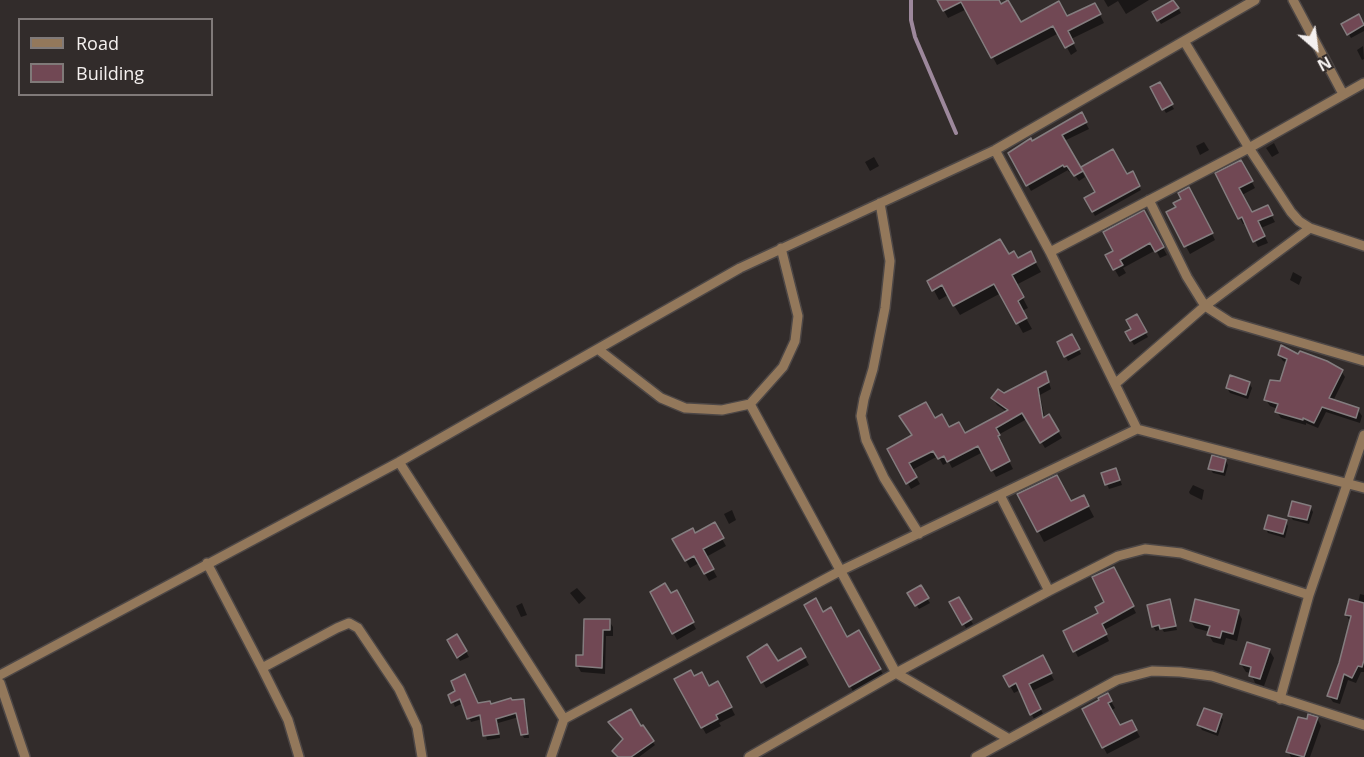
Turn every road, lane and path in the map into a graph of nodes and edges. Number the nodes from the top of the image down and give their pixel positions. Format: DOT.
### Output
graph roads {
  1 [pos="1255,0"];
  2 [pos="1293,0"];
  3 [pos="1184,41"];
  4 [pos="1364,82"];
  5 [pos="1343,94"];
  6 [pos="1249,148"];
  7 [pos="995,150"];
  8 [pos="1149,200"];
  9 [pos="880,203"];
  10 [pos="1310,228"];
  11 [pos="1364,246"];
  12 [pos="781,248"];
  13 [pos="1050,252"];
  14 [pos="1205,306"];
  15 [pos="599,350"];
  16 [pos="1364,362"];
  17 [pos="1115,384"];
  18 [pos="750,404"];
  19 [pos="1137,429"];
  20 [pos="1364,435"];
  21 [pos="399,462"];
  22 [pos="1348,483"];
  23 [pos="1364,488"];
  24 [pos="1000,495"];
  25 [pos="919,534"];
  26 [pos="207,563"];
  27 [pos="840,572"];
  28 [pos="1049,591"];
  29 [pos="1309,595"];
  30 [pos="262,668"];
  31 [pos="896,673"];
  32 [pos="0,675"];
  33 [pos="0,683"];
  34 [pos="1280,699"];
  35 [pos="564,719"];
  36 [pos="1364,724"];
  37 [pos="1009,739"];
  38 [pos="25,757"];
  39 [pos="299,757"];
  40 [pos="422,757"];
  41 [pos="551,757"];
  42 [pos="749,757"];
  43 [pos="976,757"];
  1 -- 3 [label="street"];
  2 -- 5 [label="street"];
  3 -- 6 [label="street"];
  3 -- 7 [label="street"];
  4 -- 5 [label="street"];
  5 -- 6 [label="street"];
  6 -- 8 [label="street"];
  6 -- 10 [label="street"];
  7 -- 9 [label="street"];
  7 -- 13 [label="street"];
  8 -- 13 [label="street"];
  8 -- 14 [label="street"];
  9 -- 12 [label="street"];
  9 -- 25 [label="street"];
  10 -- 11 [label="street"];
  10 -- 14 [label="street"];
  12 -- 15 [label="street"];
  12 -- 18 [label="street"];
  13 -- 17 [label="street"];
  14 -- 16 [label="street"];
  14 -- 17 [label="street"];
  15 -- 18 [label="street"];
  15 -- 21 [label="street"];
  17 -- 19 [label="street"];
  18 -- 27 [label="street"];
  19 -- 22 [label="street"];
  19 -- 24 [label="street"];
  20 -- 22 [label="street"];
  21 -- 26 [label="street"];
  21 -- 35 [label="street"];
  22 -- 23 [label="street"];
  22 -- 29 [label="street"];
  24 -- 25 [label="street"];
  24 -- 28 [label="street"];
  25 -- 27 [label="street"];
  26 -- 30 [label="street"];
  26 -- 32 [label="street"];
  27 -- 31 [label="street"];
  27 -- 35 [label="street"];
  28 -- 29 [label="street"];
  28 -- 31 [label="street"];
  29 -- 34 [label="street"];
  30 -- 39 [label="street"];
  30 -- 40 [label="street"];
  31 -- 37 [label="street"];
  31 -- 42 [label="street"];
  33 -- 38 [label="street"];
  34 -- 36 [label="street"];
  34 -- 37 [label="street"];
  35 -- 41 [label="street"];
  37 -- 43 [label="street"];
}
